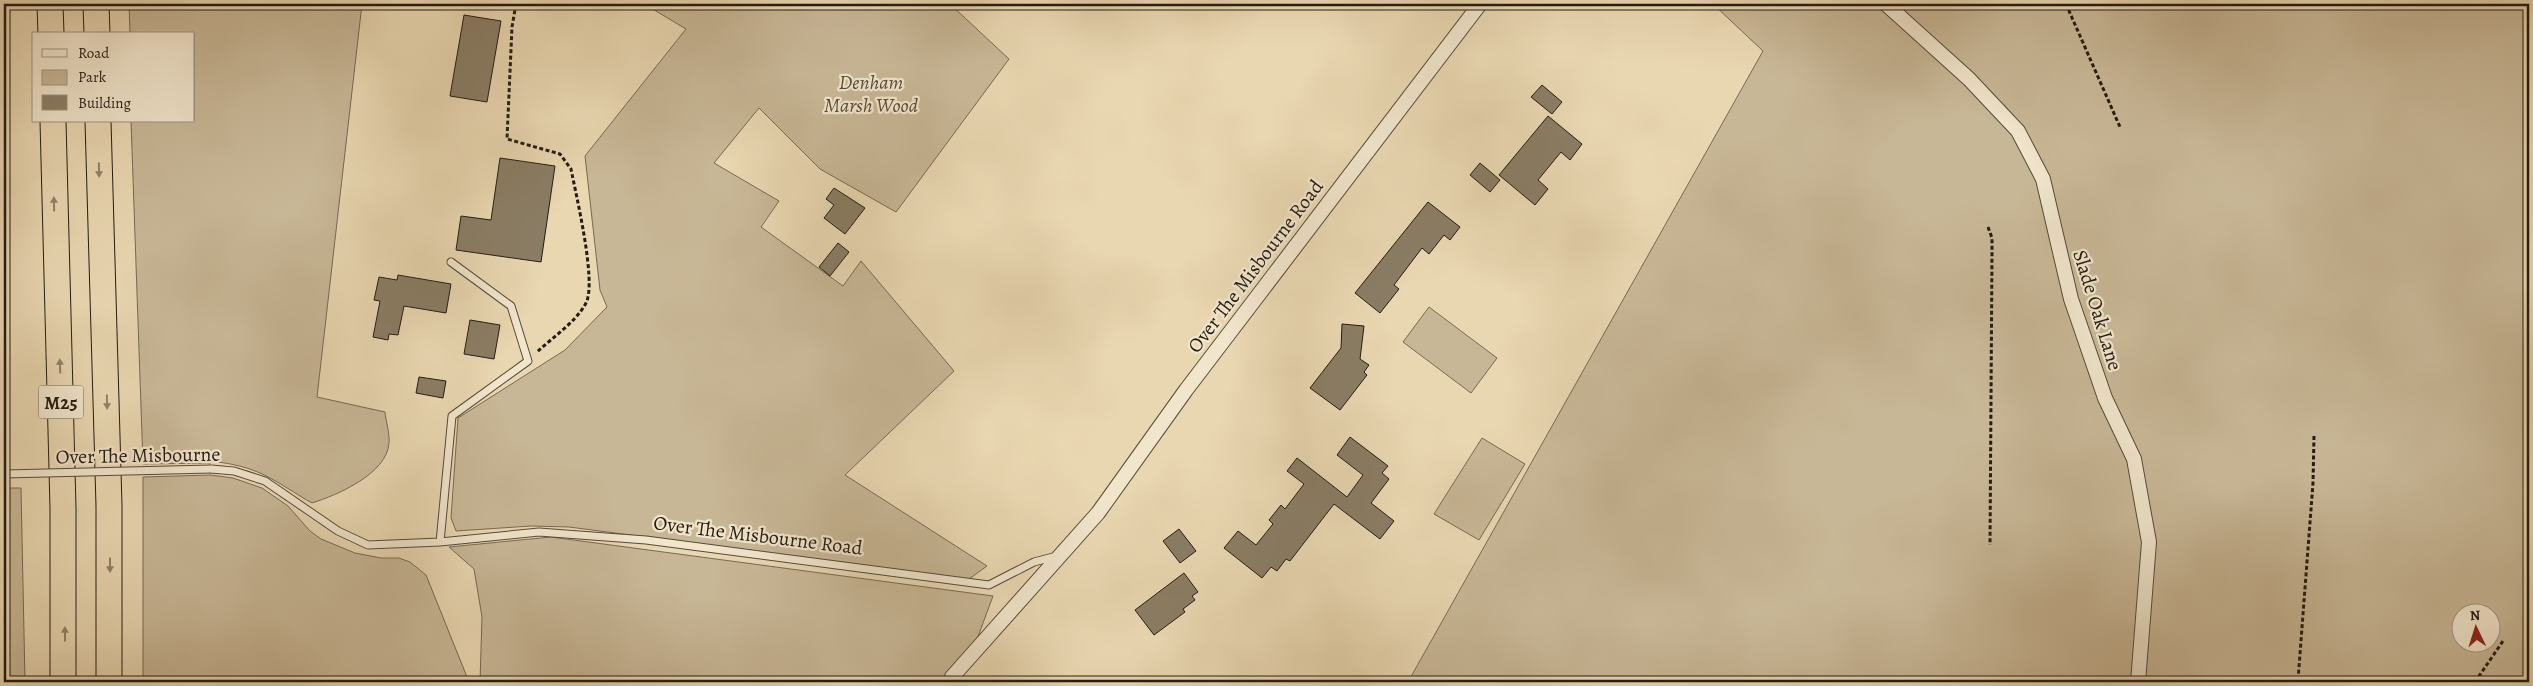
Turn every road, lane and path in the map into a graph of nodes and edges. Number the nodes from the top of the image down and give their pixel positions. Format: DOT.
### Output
graph roads {
  1 [pos="50,4"];
  2 [pos="96,4"];
  3 [pos="516,4"];
  4 [pos="1480,4"];
  5 [pos="1886,4"];
  6 [pos="2066,4"];
  7 [pos="51,32"];
  8 [pos="97,32"];
  9 [pos="53,122"];
  10 [pos="98,122"];
  11 [pos="2120,128"];
  12 [pos="1988,227"];
  13 [pos="451,262"];
  14 [pos="528,361"];
  15 [pos="2314,436"];
  16 [pos="4,474"];
  17 [pos="440,542"];
  18 [pos="1990,545"];
  19 [pos="1064,554"];
  20 [pos="2503,641"];
  21 [pos="952,678"];
  22 [pos="2298,680"];
  23 [pos="63,682"];
  24 [pos="109,682"];
  25 [pos="2138,682"];
  26 [pos="2475,682"];
  1 -- 7 [label="highway"];
  2 -- 8 [label="highway"];
  3 -- 14 [label="path"];
  4 -- 19 [label="street, Over The Misbourne Road"];
  5 -- 25 [label="street, Slade Oak Lane"];
  6 -- 11 [label="path"];
  23 -- 9 [label="highway, M25, one-way"];
  10 -- 24 [label="highway, M25, one-way"];
  12 -- 18 [label="path"];
  13 -- 14 [label="lane"];
  14 -- 17 [label="lane"];
  15 -- 22 [label="path"];
  16 -- 17 [label="lane, Over The Misbourne, bridge"];
  17 -- 19 [label="lane, Over The Misbourne Road"];
  19 -- 21 [label="street, Over The Misbourne Road"];
  20 -- 26 [label="path"];
}
